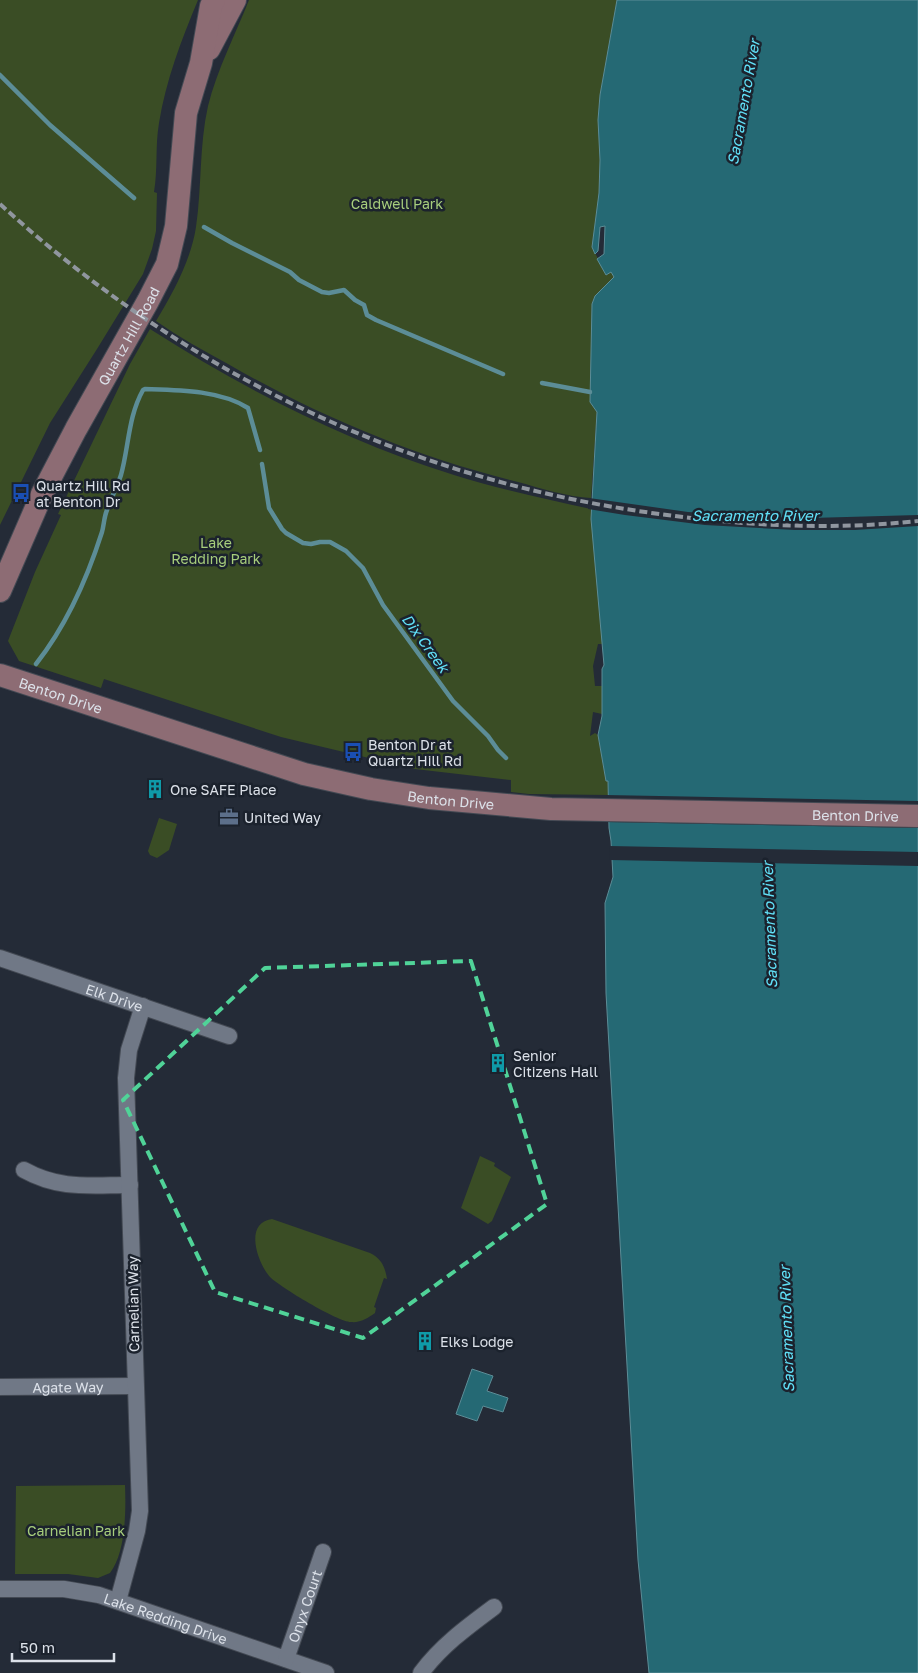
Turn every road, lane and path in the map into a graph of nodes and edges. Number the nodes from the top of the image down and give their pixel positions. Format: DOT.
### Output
graph roads {
  1 [pos="214,0"];
  2 [pos="235,0"];
  3 [pos="201,63"];
  4 [pos="0,591"];
  5 [pos="0,675"];
  6 [pos="918,816"];
  7 [pos="0,958"];
  8 [pos="143,1006"];
  9 [pos="229,1036"];
  10 [pos="24,1170"];
  11 [pos="130,1185"];
  12 [pos="0,1386"];
  13 [pos="135,1386"];
  14 [pos="323,1552"];
  15 [pos="0,1589"];
  16 [pos="118,1601"];
  17 [pos="494,1607"];
  18 [pos="286,1659"];
  19 [pos="326,1673"];
  20 [pos="421,1673"];
  1 -- 3 [label="street, Quartz Hill Road"];
  2 -- 3 [label="street, Quartz Hill Road"];
  3 -- 4 [label="street, Quartz Hill Road"];
  5 -- 6 [label="street, Benton Drive"];
  7 -- 8 [label="street, Elk Drive"];
  8 -- 9 [label="street, Elk Drive"];
  8 -- 11 [label="street, Carnelian Way"];
  10 -- 11 [label="street"];
  11 -- 13 [label="street, Carnelian Way"];
  12 -- 13 [label="street, Agate Way"];
  13 -- 16 [label="street, Carnelian Way"];
  14 -- 18 [label="street, Onyx Court"];
  15 -- 16 [label="street, Lake Redding Drive"];
  16 -- 18 [label="street, Lake Redding Drive"];
  17 -- 20 [label="street"];
  18 -- 19 [label="street, Lake Redding Drive"];
}
